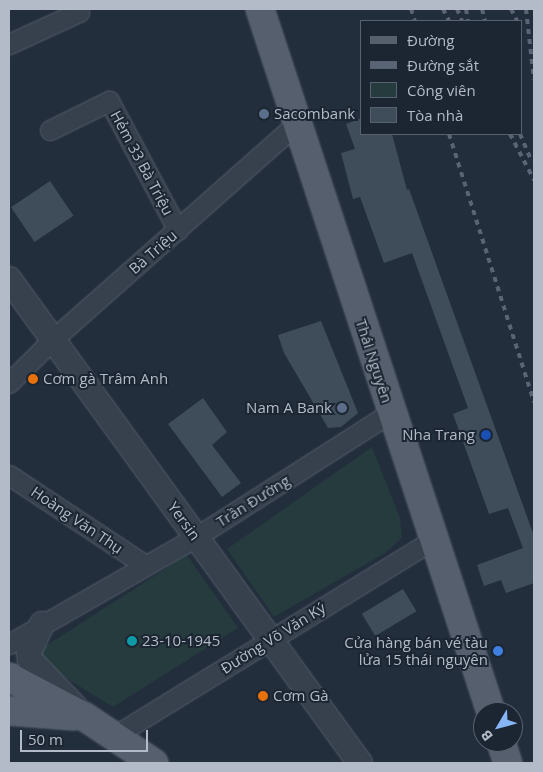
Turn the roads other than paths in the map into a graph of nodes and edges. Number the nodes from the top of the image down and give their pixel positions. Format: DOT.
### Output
graph roads {
  1 [pos="78,9"];
  2 [pos="260,9"];
  3 [pos="9,44"];
  4 [pos="298,122"];
  5 [pos="50,130"];
  6 [pos="178,230"];
  7 [pos="9,279"];
  8 [pos="52,340"];
  9 [pos="9,383"];
  10 [pos="390,414"];
  11 [pos="9,475"];
  12 [pos="196,537"];
  13 [pos="433,540"];
  14 [pos="145,565"];
  15 [pos="42,624"];
  16 [pos="271,639"];
  17 [pos="9,644"];
  18 [pos="9,677"];
  19 [pos="488,702"];
  20 [pos="9,711"];
  21 [pos="85,716"];
  22 [pos="114,736"];
  23 [pos="154,763"];
  24 [pos="360,763"];
  1 -- 3 [label="street"];
  2 -- 4 [label="main road, Thái Nguyên"];
  4 -- 6 [label="street, Bà Triệu"];
  4 -- 10 [label="main road, Thái Nguyên"];
  5 -- 6 [label="street, Hẻm 33 Bà Triệu"];
  6 -- 8 [label="street, Bà Triệu"];
  7 -- 8 [label="street, Yersin"];
  8 -- 9 [label="street, Bà Triệu"];
  8 -- 12 [label="street, Yersin"];
  10 -- 12 [label="street, Trần Đường"];
  10 -- 13 [label="main road, Thái Nguyên"];
  11 -- 14 [label="street, Hoàng Văn Thụ"];
  12 -- 14 [label="street, Trần Đường"];
  12 -- 16 [label="street, Yersin"];
  13 -- 16 [label="street, Đường Võ Văn Ký"];
  13 -- 19 [label="main road, Thái Nguyên"];
  14 -- 15 [label="street, Trần Đường"];
  15 -- 17 [label="street, Trần Đường"];
  15 -- 21 [label="street"];
  16 -- 22 [label="street, Đường Võ Văn Ký"];
  16 -- 24 [label="street, Yersin"];
  18 -- 21 [label="main road"];
  20 -- 21 [label="main road"];
  21 -- 22 [label="main road"];
  22 -- 23 [label="main road"];
}
